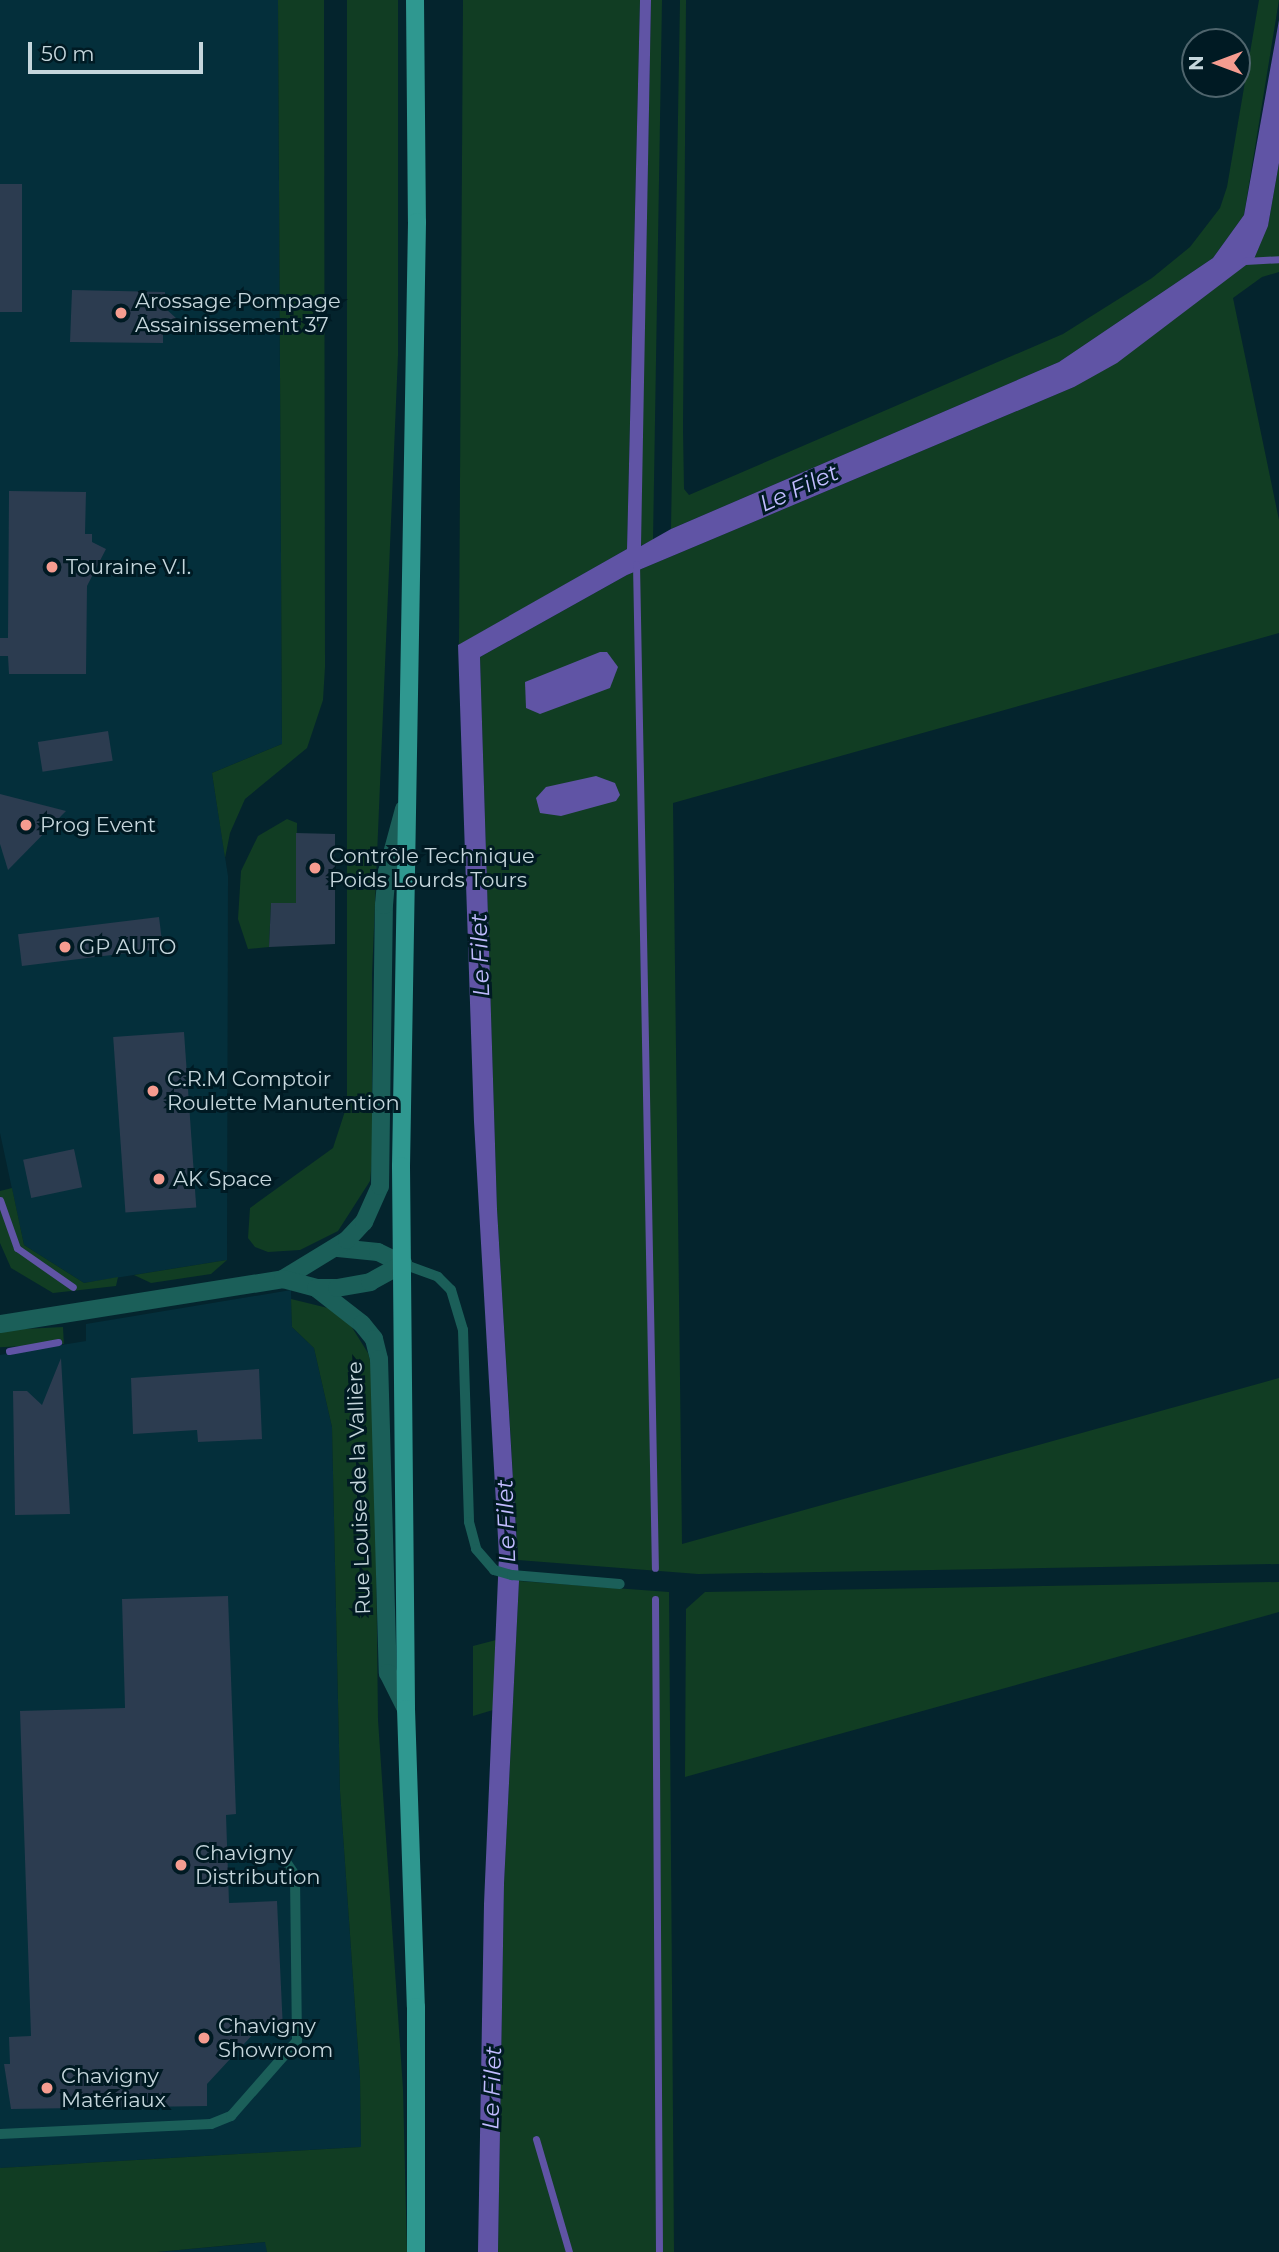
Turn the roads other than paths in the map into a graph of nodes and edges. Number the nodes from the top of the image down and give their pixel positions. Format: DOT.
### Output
graph roads {
  1 [pos="415,0"];
  2 [pos="404,809"];
  3 [pos="338,1248"];
  4 [pos="403,1265"];
  5 [pos="283,1279"];
  6 [pos="316,1288"];
  7 [pos="0,1322"];
  8 [pos="620,1584"];
  9 [pos="406,1709"];
  10 [pos="282,1856"];
  11 [pos="0,2134"];
  12 [pos="416,2252"];
  1 -- 2 [label="main road"];
  2 -- 3 [label="street, Rue Louise de la Vallière"];
  2 -- 4 [label="main road"];
  3 -- 4 [label="street"];
  3 -- 5 [label="street, Rue Louise de la Vallière"];
  4 -- 6 [label="street, Rue Louise de la Vallière"];
  4 -- 8 [label="lane"];
  4 -- 9 [label="main road"];
  5 -- 6 [label="street, Rue Louise de la Vallière"];
  5 -- 7 [label="street, Rue Louise de la Vallière"];
  6 -- 9 [label="street, Rue Louise de la Vallière"];
  9 -- 12 [label="main road"];
  10 -- 11 [label="lane"];
}
